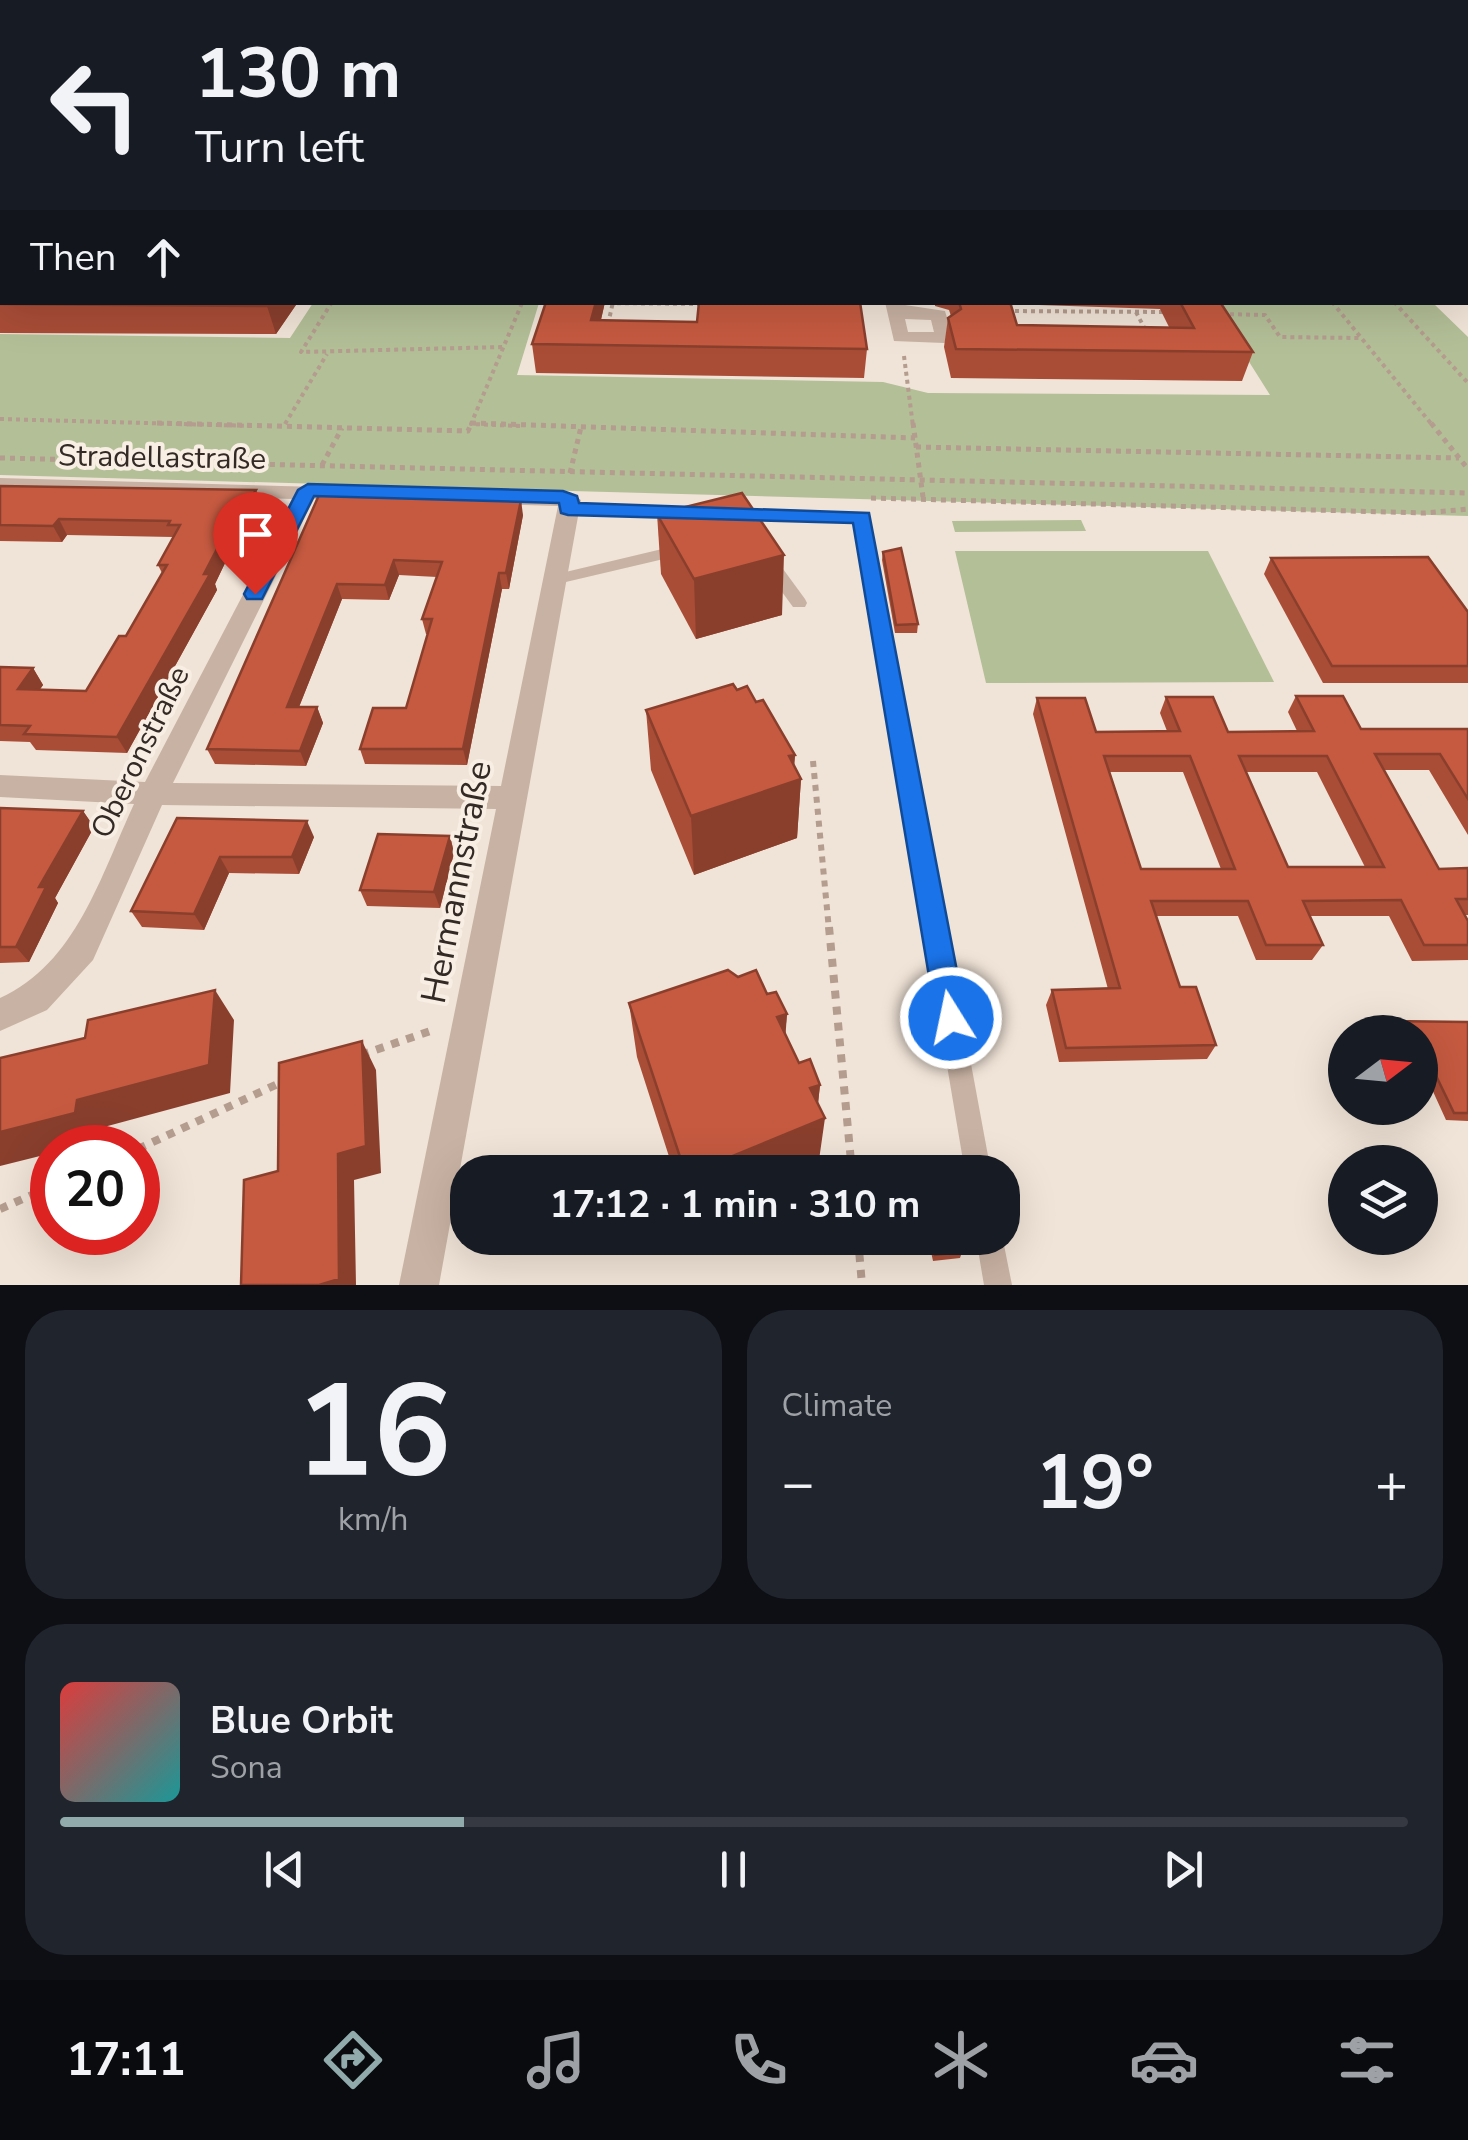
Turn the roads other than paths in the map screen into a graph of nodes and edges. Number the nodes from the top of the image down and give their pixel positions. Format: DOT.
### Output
graph roads {
  1 [pos="894,308"];
  2 [pos="314,478"];
  3 [pos="0,484"];
  4 [pos="567,493"];
  5 [pos="750,532"];
  6 [pos="696,546"];
  7 [pos="554,580"];
  8 [pos="800,603"];
  9 [pos="0,786"];
  10 [pos="153,794"];
  11 [pos="510,798"];
  12 [pos="0,1015"];
  13 [pos="975,1155"];
  14 [pos="993,1255"];
  15 [pos="419,1285"];
  16 [pos="998,1285"];
  1 -- 1 [label="street"];
  2 -- 3 [label="street, Stradellastraße"];
  2 -- 4 [label="street, Stradellastraße"];
  2 -- 10 [label="street, Oberonstraße"];
  4 -- 5 [label="lane"];
  4 -- 7 [label="street, Hermannstraße"];
  5 -- 8 [label="lane"];
  5 -- 13 [label="lane"];
  6 -- 7 [label="lane"];
  7 -- 11 [label="street, Hermannstraße"];
  9 -- 10 [label="street"];
  10 -- 11 [label="street"];
  10 -- 12 [label="street, Oberonstraße"];
  11 -- 15 [label="street, Hermannstraße"];
  14 -- 16 [label="lane"];
}
